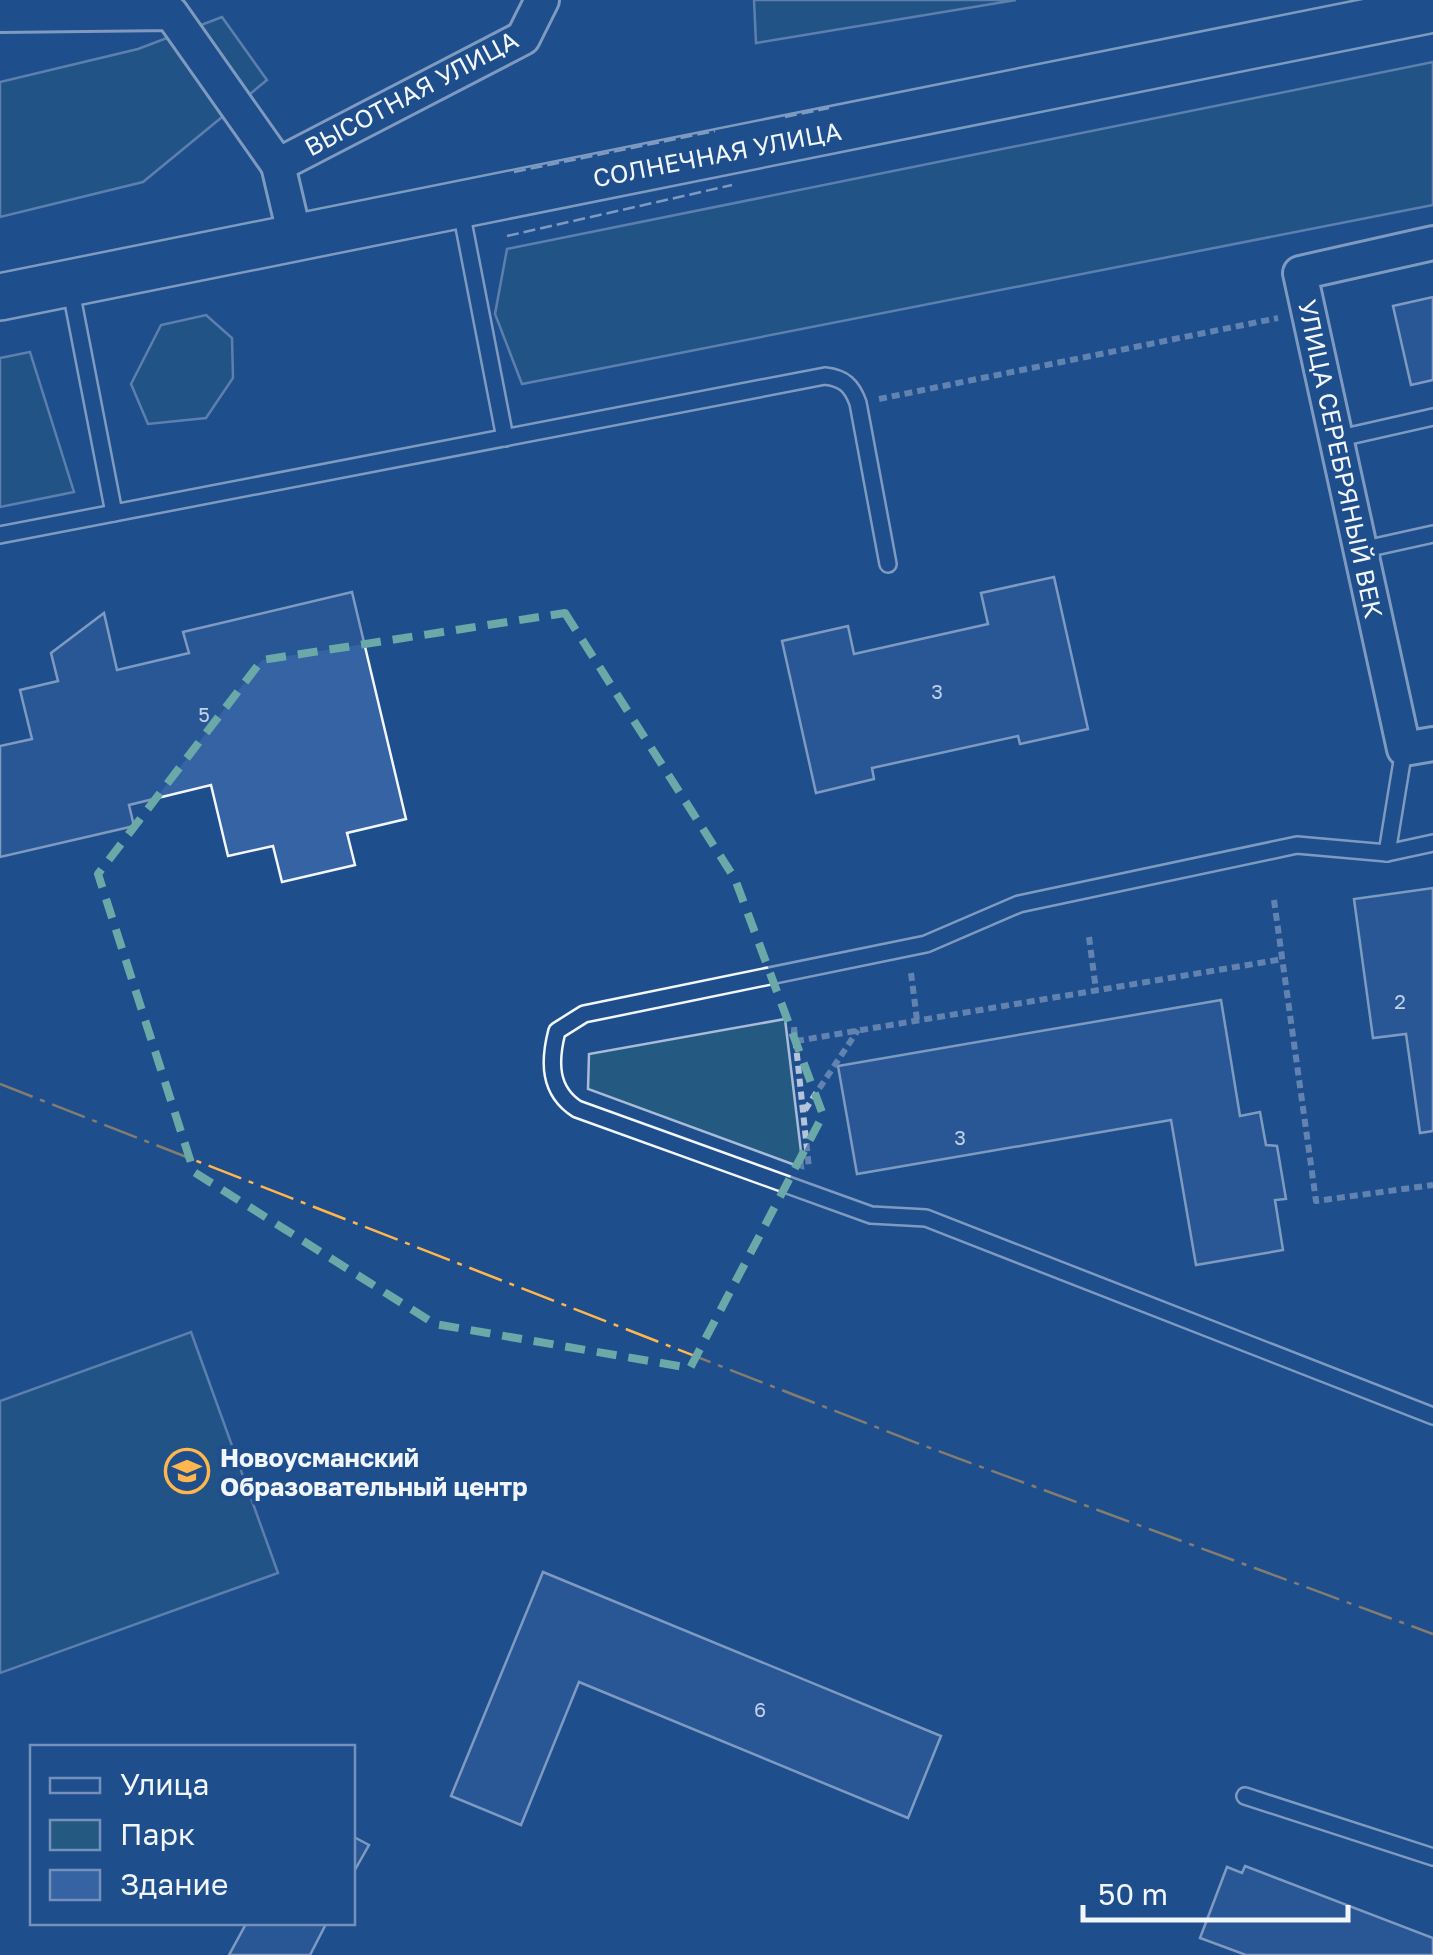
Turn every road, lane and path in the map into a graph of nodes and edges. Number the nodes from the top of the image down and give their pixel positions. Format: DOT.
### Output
graph roads {
  1 [pos="542,0"];
  2 [pos="1433,8"];
  3 [pos="0,15"];
  4 [pos="278,164"];
  5 [pos="460,205"];
  6 [pos="295,237"];
  7 [pos="1433,243"];
  8 [pos="69,283"];
  9 [pos="0,297"];
  10 [pos="1308,312"];
  11 [pos="858,403"];
  12 [pos="1433,417"];
  13 [pos="505,438"];
  14 [pos="1336,439"];
  15 [pos="114,513"];
  16 [pos="1433,534"];
  17 [pos="0,535"];
  18 [pos="1361,550"];
  19 [pos="888,564"];
  20 [pos="1419,747"];
  21 [pos="1433,843"];
  22 [pos="1387,853"];
  23 [pos="1274,900"];
  24 [pos="1089,937"];
  25 [pos="1282,959"];
  26 [pos="911,973"];
  27 [pos="1096,990"];
  28 [pos="917,1020"];
  29 [pos="794,1027"];
  30 [pos="858,1030"];
  31 [pos="796,1040"];
  32 [pos="804,1111"];
  33 [pos="1433,1185"];
  34 [pos="812,1194"];
  35 [pos="1433,1416"];
  36 [pos="1244,1796"];
  37 [pos="1433,1857"];
  1 -- 4 [label="street, ВЫСОТНАЯ УЛИЦА"];
  2 -- 5 [label="street, СОЛНЕЧНАЯ УЛИЦА"];
  3 -- 4 [label="street"];
  4 -- 6 [label="street, ВЫСОТНАЯ УЛИЦА"];
  5 -- 6 [label="street, СОЛНЕЧНАЯ УЛИЦА"];
  5 -- 13 [label="lane"];
  6 -- 8 [label="street, СОЛНЕЧНАЯ УЛИЦА"];
  7 -- 10 [label="street, УЛИЦА СЕРЕБРЯНЫЙ ВЕК"];
  8 -- 9 [label="street, СОЛНЕЧНАЯ УЛИЦА"];
  8 -- 15 [label="lane"];
  10 -- 11 [label="path"];
  10 -- 14 [label="street, УЛИЦА СЕРЕБРЯНЫЙ ВЕК"];
  11 -- 13 [label="lane"];
  11 -- 19 [label="lane"];
  12 -- 14 [label="lane"];
  13 -- 15 [label="lane"];
  14 -- 18 [label="street, УЛИЦА СЕРЕБРЯНЫЙ ВЕК"];
  15 -- 17 [label="lane"];
  16 -- 18 [label="lane"];
  18 -- 20 [label="street, УЛИЦА СЕРЕБРЯНЫЙ ВЕК"];
  20 -- 22 [label="lane"];
  21 -- 22 [label="lane"];
  22 -- 34 [label="lane"];
  23 -- 25 [label="path"];
  24 -- 27 [label="path"];
  25 -- 27 [label="path"];
  25 -- 33 [label="path"];
  26 -- 28 [label="path"];
  27 -- 28 [label="path"];
  28 -- 30 [label="path"];
  29 -- 31 [label="path"];
  30 -- 31 [label="path"];
  30 -- 32 [label="path"];
  31 -- 32 [label="path"];
  32 -- 34 [label="path"];
  34 -- 35 [label="lane"];
  36 -- 37 [label="lane"];
}
